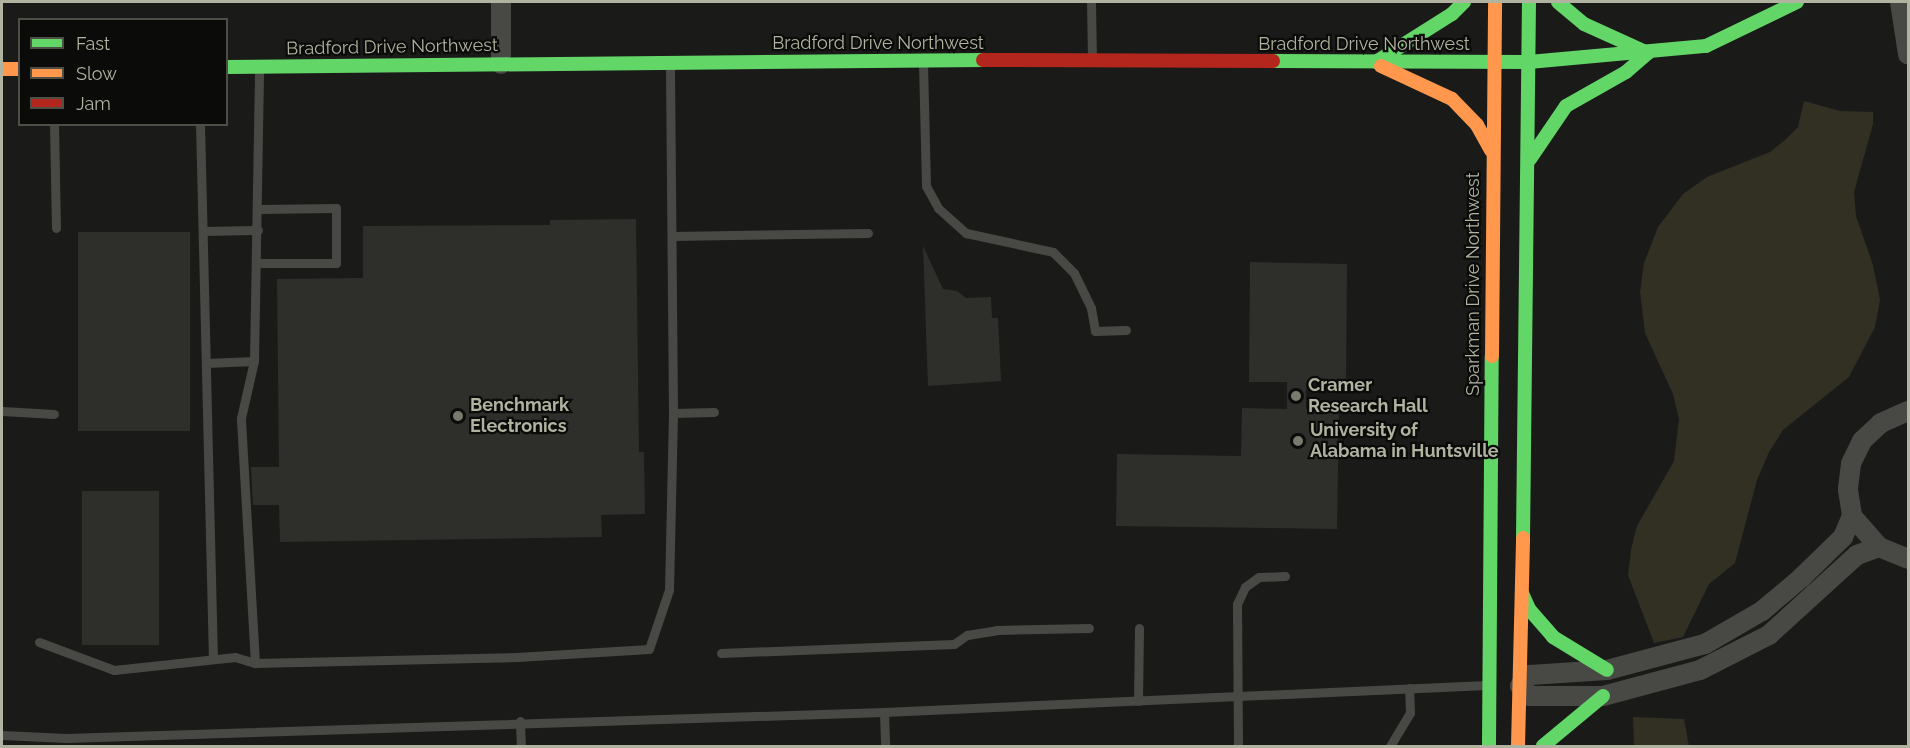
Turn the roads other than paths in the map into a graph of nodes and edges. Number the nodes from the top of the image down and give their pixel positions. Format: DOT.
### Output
graph roads {
  1 [pos="501,2"];
  2 [pos="1091,2"];
  3 [pos="1464,2"];
  4 [pos="1495,2"];
  5 [pos="1529,2"];
  6 [pos="1557,2"];
  7 [pos="1797,2"];
  8 [pos="1900,2"];
  9 [pos="1648,53"];
  10 [pos="1908,54"];
  11 [pos="923,61"];
  12 [pos="1092,61"];
  13 [pos="670,62"];
  14 [pos="1496,62"];
  15 [pos="1529,62"];
  16 [pos="1375,63"];
  17 [pos="501,64"];
  18 [pos="228,67"];
  19 [pos="259,67"];
  20 [pos="2,69"];
  21 [pos="18,69"];
  22 [pos="54,126"];
  23 [pos="200,126"];
  24 [pos="1491,150"];
  25 [pos="1530,159"];
  26 [pos="258,209"];
  27 [pos="56,228"];
  28 [pos="258,230"];
  29 [pos="203,231"];
  30 [pos="868,233"];
  31 [pos="672,236"];
  32 [pos="257,263"];
  33 [pos="1126,330"];
  34 [pos="254,362"];
  35 [pos="206,363"];
  36 [pos="2,411"];
  37 [pos="1908,411"];
  38 [pos="714,412"];
  39 [pos="673,413"];
  40 [pos="54,414"];
  41 [pos="1852,516"];
  42 [pos="1879,547"];
  43 [pos="1908,559"];
  44 [pos="1285,576"];
  45 [pos="1522,592"];
  46 [pos="1089,628"];
  47 [pos="1139,628"];
  48 [pos="39,642"];
  49 [pos="721,654"];
  50 [pos="213,658"];
  51 [pos="255,663"];
  52 [pos="1606,670"];
  53 [pos="1488,685"];
  54 [pos="1520,686"];
  55 [pos="1409,688"];
  56 [pos="1239,696"];
  57 [pos="1604,696"];
  58 [pos="1138,700"];
  59 [pos="884,712"];
  60 [pos="520,721"];
  61 [pos="2,735"];
  62 [pos="521,747"];
  63 [pos="885,747"];
  64 [pos="1238,747"];
  65 [pos="1390,747"];
  66 [pos="1489,747"];
  67 [pos="1518,747"];
  68 [pos="1543,747"];
  1 -- 17 [label="street"];
  2 -- 12 [label="lane"];
  3 -- 16 [label="main road"];
  4 -- 14 [label="main road, Sparkman Drive Northwest"];
  5 -- 15 [label="main road"];
  6 -- 9 [label="main road"];
  7 -- 9 [label="main road, Bradford Drive Northwest"];
  8 -- 10 [label="street"];
  9 -- 15 [label="main road, Bradford Drive Northwest"];
  9 -- 25 [label="main road"];
  11 -- 12 [label="main road, Bradford Drive Northwest"];
  11 -- 13 [label="main road, Bradford Drive Northwest"];
  11 -- 33 [label="lane"];
  12 -- 16 [label="main road, Bradford Drive Northwest"];
  13 -- 17 [label="main road, Bradford Drive Northwest"];
  13 -- 31 [label="lane"];
  14 -- 15 [label="main road, Bradford Drive Northwest"];
  14 -- 16 [label="main road, Bradford Drive Northwest"];
  14 -- 24 [label="main road, Sparkman Drive Northwest"];
  15 -- 25 [label="main road"];
  16 -- 24 [label="main road"];
  17 -- 19 [label="main road, Bradford Drive Northwest"];
  18 -- 19 [label="main road, Bradford Drive Northwest"];
  19 -- 26 [label="lane"];
  20 -- 21 [label="main road"];
  22 -- 27 [label="lane"];
  23 -- 29 [label="lane"];
  24 -- 53 [label="main road, Sparkman Drive Northwest"];
  25 -- 45 [label="main road"];
  26 -- 28 [label="lane"];
  26 -- 32 [label="lane"];
  28 -- 29 [label="lane"];
  28 -- 32 [label="lane"];
  29 -- 35 [label="lane"];
  30 -- 31 [label="lane"];
  31 -- 39 [label="lane"];
  32 -- 34 [label="lane"];
  34 -- 35 [label="lane"];
  34 -- 51 [label="lane"];
  35 -- 50 [label="lane"];
  36 -- 40 [label="lane"];
  37 -- 41 [label="street"];
  38 -- 39 [label="lane"];
  39 -- 51 [label="lane"];
  41 -- 42 [label="street"];
  41 -- 52 [label="street"];
  42 -- 43 [label="street"];
  42 -- 57 [label="street"];
  44 -- 56 [label="lane"];
  45 -- 52 [label="main road"];
  45 -- 54 [label="main road"];
  46 -- 49 [label="lane"];
  47 -- 58 [label="lane"];
  48 -- 50 [label="lane"];
  50 -- 51 [label="lane"];
  52 -- 54 [label="street"];
  53 -- 54 [label="street"];
  53 -- 55 [label="lane"];
  53 -- 66 [label="main road, Sparkman Drive Northwest"];
  54 -- 57 [label="street"];
  54 -- 67 [label="main road"];
  55 -- 56 [label="lane"];
  55 -- 65 [label="lane"];
  56 -- 58 [label="lane"];
  56 -- 64 [label="lane"];
  57 -- 68 [label="main road"];
  58 -- 59 [label="lane"];
  59 -- 60 [label="lane"];
  59 -- 63 [label="lane"];
  60 -- 61 [label="lane"];
  60 -- 62 [label="lane"];
}
